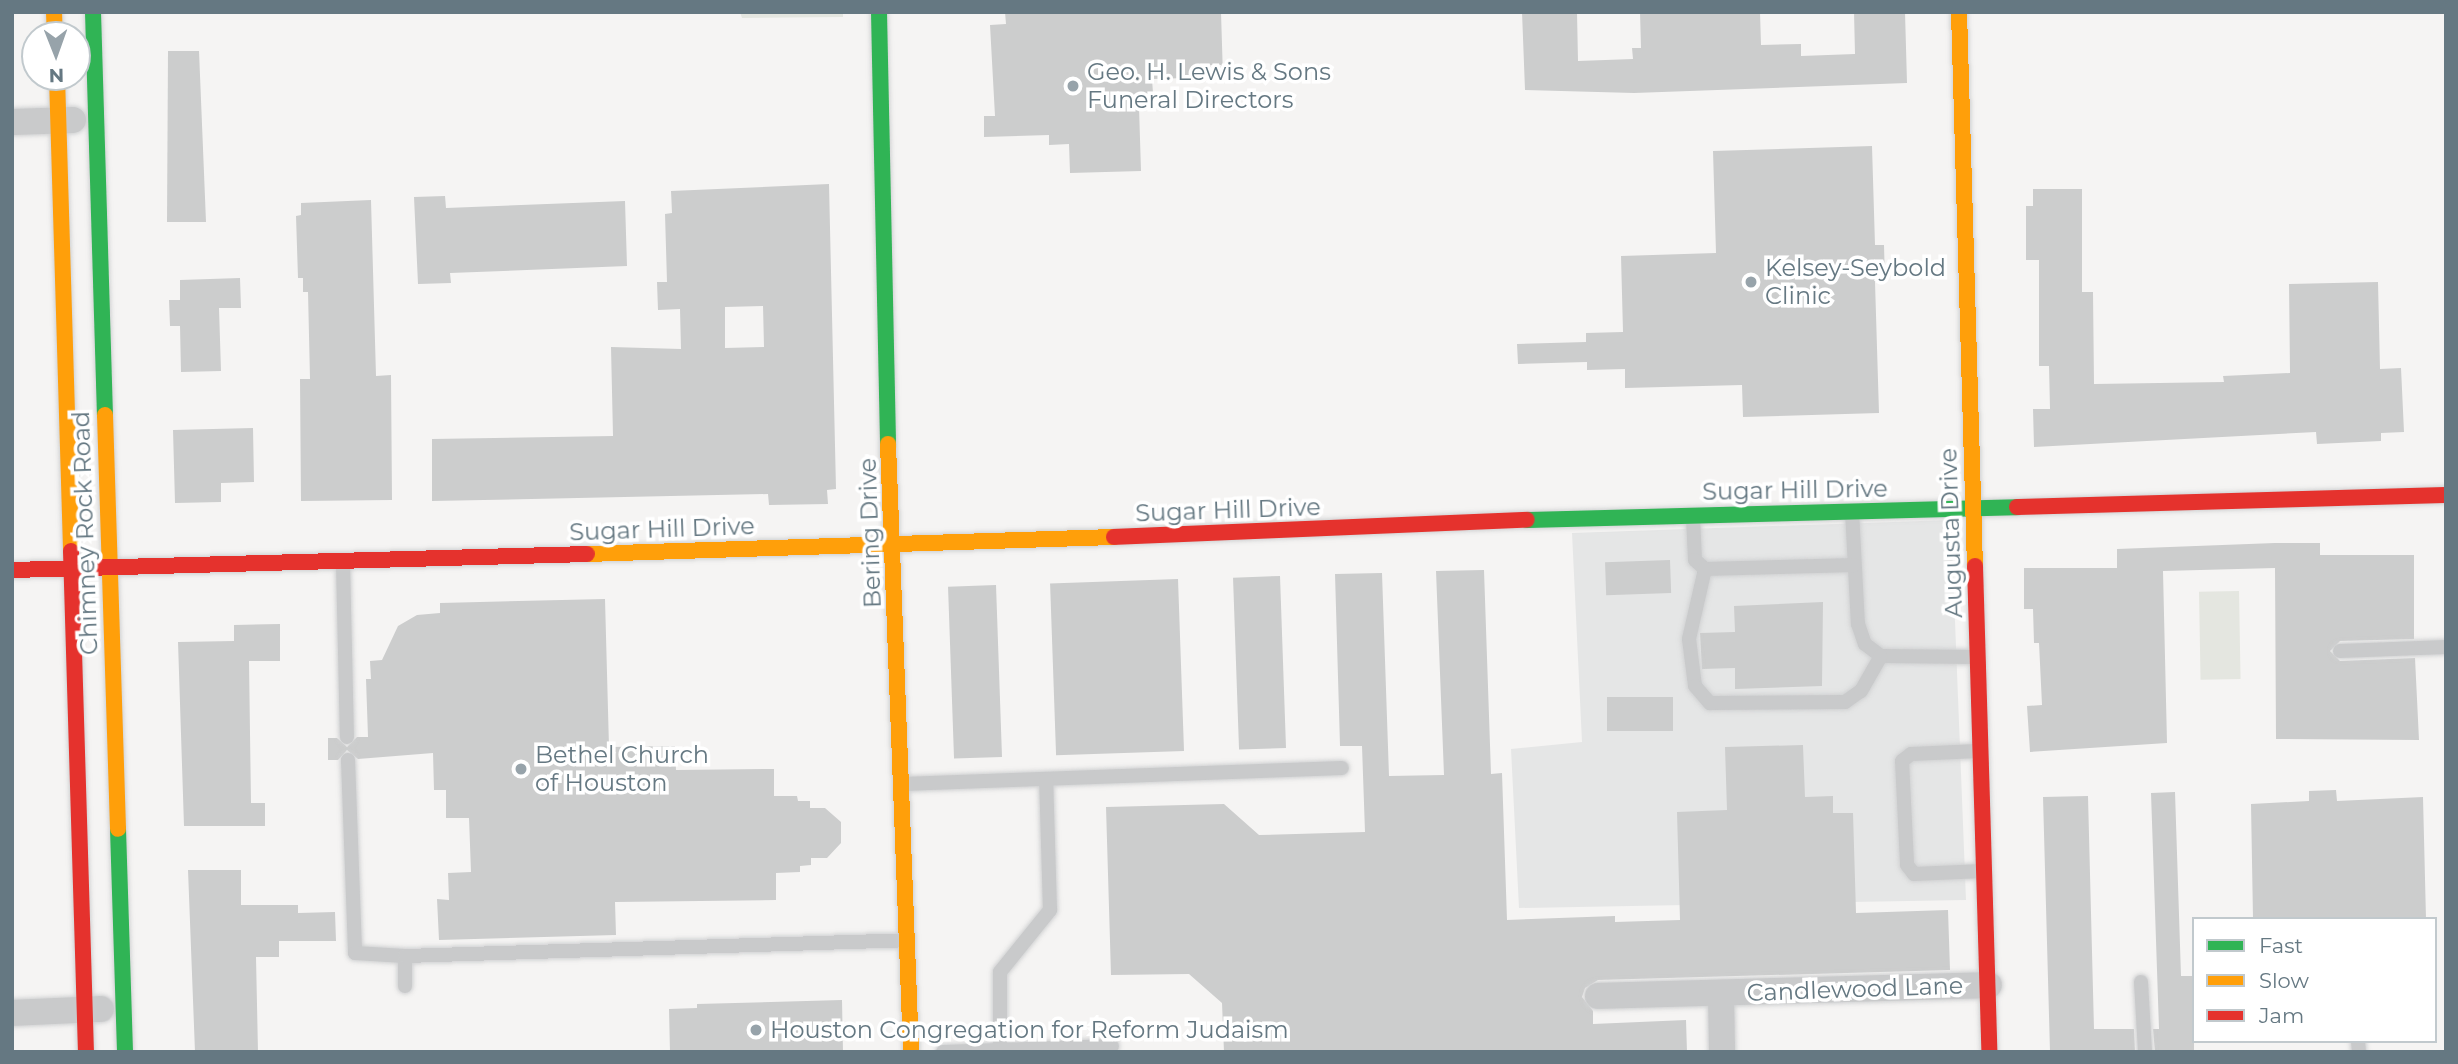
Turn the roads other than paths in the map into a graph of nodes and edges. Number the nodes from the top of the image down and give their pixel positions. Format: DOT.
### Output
graph roads {
  1 [pos="93,12"];
  2 [pos="879,12"];
  3 [pos="1959,12"];
  4 [pos="57,91"];
  5 [pos="96,120"];
  6 [pos="58,121"];
  7 [pos="12,122"];
  8 [pos="2446,495"];
  9 [pos="1972,508"];
  10 [pos="1852,511"];
  11 [pos="1693,515"];
  12 [pos="893,545"];
  13 [pos="343,561"];
  14 [pos="1854,565"];
  15 [pos="108,567"];
  16 [pos="71,568"];
  17 [pos="1705,569"];
  18 [pos="12,570"];
  19 [pos="2446,647"];
  20 [pos="2340,651"];
  21 [pos="1881,656"];
  22 [pos="1977,657"];
  23 [pos="347,737"];
  24 [pos="1980,751"];
  25 [pos="348,760"];
  26 [pos="1342,768"];
  27 [pos="1046,779"];
  28 [pos="901,784"];
  29 [pos="1985,871"];
  30 [pos="906,940"];
  31 [pos="405,956"];
  32 [pos="2141,982"];
  33 [pos="1989,985"];
  34 [pos="405,986"];
  35 [pos="1721,993"];
  36 [pos="1598,996"];
  37 [pos="124,1009"];
  38 [pos="85,1010"];
  39 [pos="12,1013"];
  40 [pos="1112,1046"];
  41 [pos="1000,1051"];
  42 [pos="86,1052"];
  43 [pos="125,1052"];
  44 [pos="911,1052"];
  45 [pos="943,1052"];
  46 [pos="1722,1052"];
  47 [pos="1989,1052"];
  48 [pos="2145,1052"];
  1 -- 5 [label="street, Chimney Rock Road"];
  2 -- 12 [label="street, Bering Drive"];
  3 -- 9 [label="street, Augusta Drive"];
  4 -- 6 [label="street, Chimney Rock Road"];
  5 -- 6 [label="street"];
  5 -- 15 [label="street, Chimney Rock Road"];
  6 -- 7 [label="street"];
  6 -- 16 [label="street, Chimney Rock Road"];
  8 -- 9 [label="street, Sugar Hill Drive"];
  9 -- 10 [label="street, Sugar Hill Drive"];
  9 -- 22 [label="street, Augusta Drive"];
  10 -- 11 [label="street, Sugar Hill Drive"];
  10 -- 14 [label="lane"];
  11 -- 12 [label="street, Sugar Hill Drive"];
  11 -- 17 [label="lane"];
  12 -- 13 [label="street, Sugar Hill Drive"];
  12 -- 28 [label="street, Bering Drive"];
  13 -- 15 [label="street, Sugar Hill Drive"];
  13 -- 23 [label="lane"];
  14 -- 17 [label="lane"];
  14 -- 21 [label="lane"];
  15 -- 16 [label="street, Sugar Hill Drive"];
  15 -- 37 [label="street, Chimney Rock Road"];
  16 -- 18 [label="street, Sugar Hill Drive"];
  16 -- 38 [label="street, Chimney Rock Road"];
  17 -- 21 [label="lane"];
  19 -- 20 [label="lane"];
  21 -- 22 [label="lane"];
  22 -- 24 [label="street, Augusta Drive"];
  24 -- 29 [label="street, Augusta Drive"];
  24 -- 29 [label="lane"];
  25 -- 31 [label="lane"];
  26 -- 27 [label="lane"];
  27 -- 28 [label="lane"];
  27 -- 41 [label="lane"];
  28 -- 30 [label="street, Bering Drive"];
  29 -- 33 [label="street, Augusta Drive"];
  30 -- 31 [label="lane"];
  30 -- 44 [label="street, Bering Drive"];
  31 -- 34 [label="lane"];
  32 -- 48 [label="lane"];
  33 -- 35 [label="street, Candlewood Lane"];
  33 -- 47 [label="street, Augusta Drive"];
  35 -- 36 [label="street, Candlewood Lane"];
  35 -- 46 [label="street, Candlewood Lane"];
  37 -- 38 [label="street"];
  37 -- 43 [label="street, Chimney Rock Road"];
  38 -- 39 [label="street"];
  38 -- 42 [label="street, Chimney Rock Road"];
  40 -- 41 [label="lane"];
  41 -- 45 [label="lane"];
}
